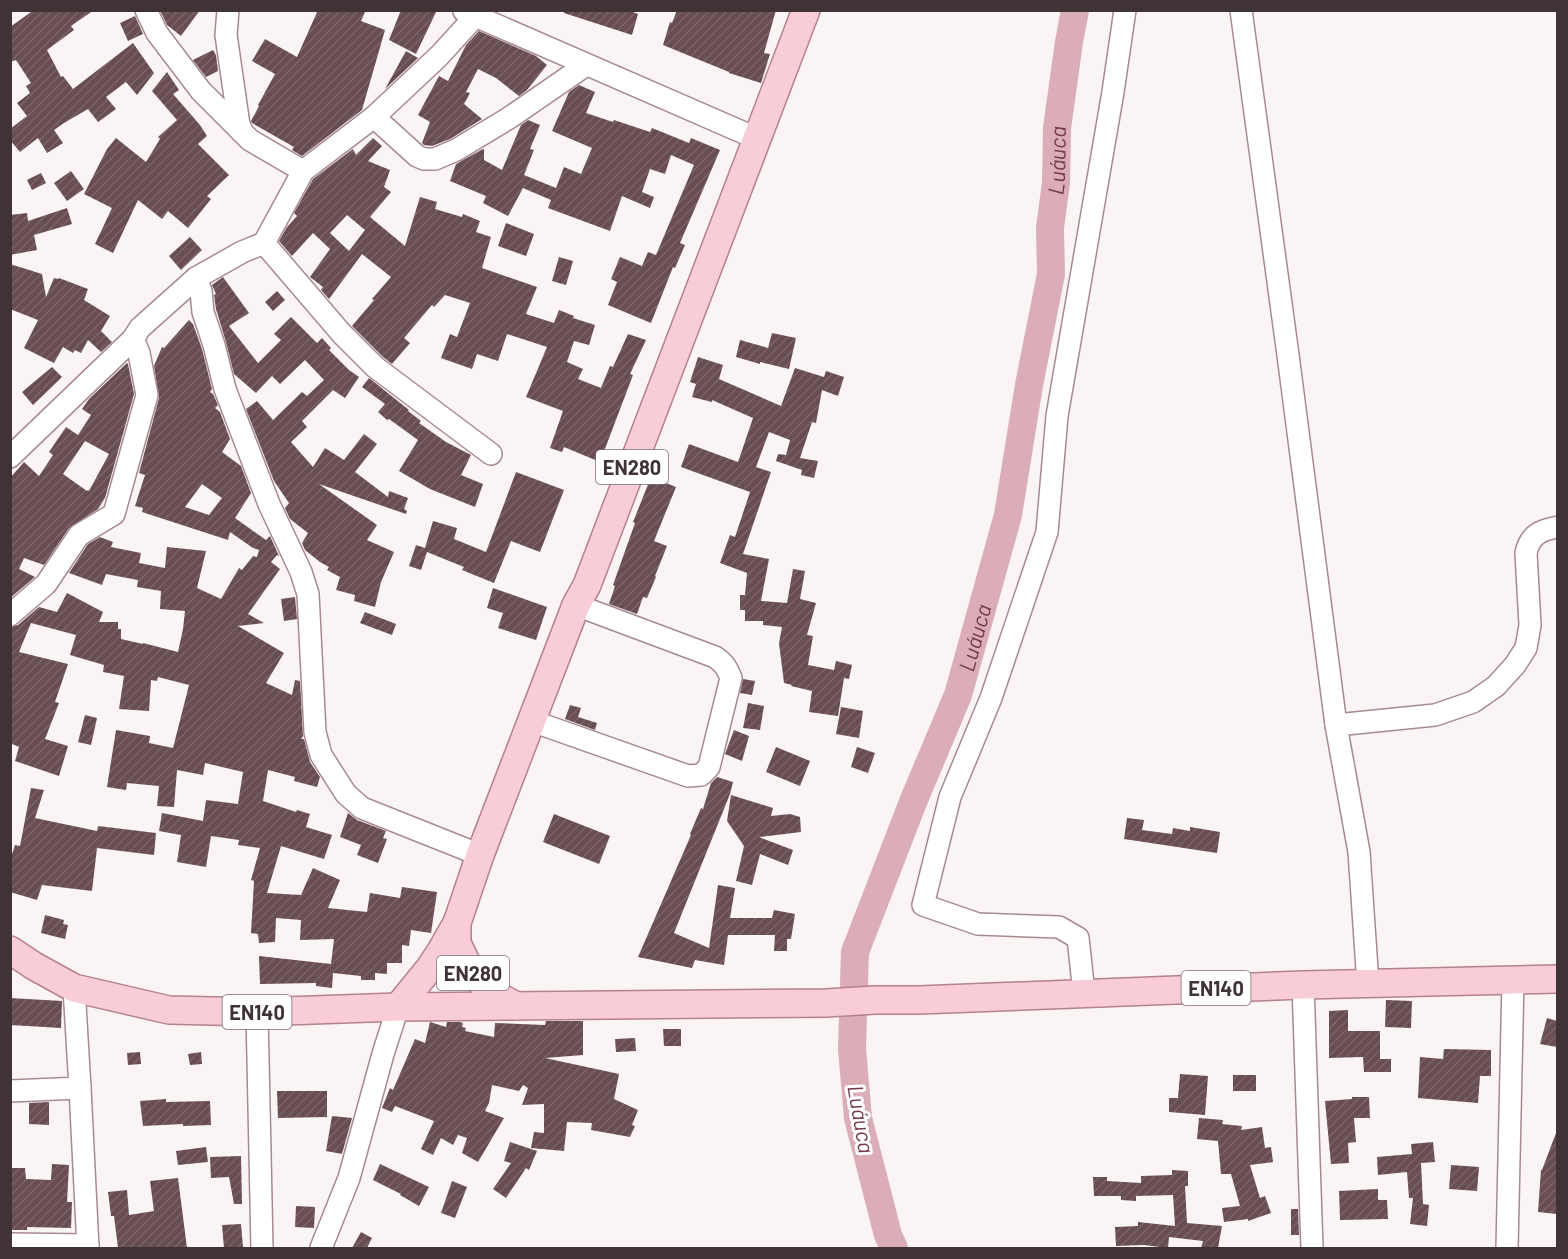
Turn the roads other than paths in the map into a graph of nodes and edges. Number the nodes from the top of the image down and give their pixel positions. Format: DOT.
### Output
graph roads {
  1 [pos="146,10"];
  2 [pos="228,10"];
  3 [pos="806,10"];
  4 [pos="1125,10"];
  5 [pos="1241,10"];
  6 [pos="473,12"];
  7 [pos="586,65"];
  8 [pos="374,117"];
  9 [pos="243,133"];
  10 [pos="758,139"];
  11 [pos="303,171"];
  12 [pos="264,243"];
  13 [pos="196,278"];
  14 [pos="133,339"];
  15 [pos="491,454"];
  16 [pos="10,457"];
  17 [pos="1557,527"];
  18 [pos="576,606"];
  19 [pos="10,615"];
  20 [pos="532,721"];
  21 [pos="1336,725"];
  22 [pos="480,855"];
  23 [pos="457,923"];
  24 [pos="10,950"];
  25 [pos="1557,979"];
  26 [pos="1513,980"];
  27 [pos="1368,984"];
  28 [pos="1304,985"];
  29 [pos="74,988"];
  30 [pos="1084,993"];
  31 [pos="516,1006"];
  32 [pos="398,1007"];
  33 [pos="257,1012"];
  34 [pos="80,1088"];
  35 [pos="10,1091"];
  36 [pos="10,1244"];
  37 [pos="88,1247"];
  38 [pos="262,1248"];
  39 [pos="321,1248"];
  40 [pos="1312,1248"];
  41 [pos="1507,1248"];
  1 -- 9 [label="street"];
  2 -- 9 [label="street"];
  3 -- 10 [label="main road, EN280"];
  4 -- 30 [label="street"];
  5 -- 21 [label="street"];
  6 -- 7 [label="street"];
  6 -- 8 [label="street"];
  7 -- 8 [label="street"];
  7 -- 10 [label="street"];
  8 -- 11 [label="street"];
  9 -- 11 [label="street"];
  10 -- 18 [label="main road, EN280"];
  11 -- 12 [label="street"];
  12 -- 13 [label="street"];
  12 -- 15 [label="street"];
  13 -- 14 [label="street"];
  13 -- 22 [label="street"];
  14 -- 16 [label="street"];
  14 -- 19 [label="street"];
  17 -- 21 [label="street"];
  18 -- 20 [label="main road, EN280"];
  18 -- 20 [label="street"];
  20 -- 22 [label="main road, EN280"];
  21 -- 27 [label="street"];
  22 -- 23 [label="main road, EN280"];
  23 -- 31 [label="main road, EN280"];
  23 -- 32 [label="main road, EN280"];
  24 -- 29 [label="main road, EN140"];
  25 -- 26 [label="main road, EN140"];
  26 -- 27 [label="main road, EN140"];
  26 -- 41 [label="street"];
  27 -- 28 [label="main road, EN140"];
  28 -- 30 [label="main road, EN140"];
  28 -- 40 [label="street"];
  29 -- 33 [label="main road, EN140"];
  29 -- 34 [label="street"];
  30 -- 31 [label="main road, EN140"];
  31 -- 32 [label="main road, EN140"];
  32 -- 33 [label="main road, EN140"];
  32 -- 39 [label="street"];
  33 -- 38 [label="street"];
  34 -- 35 [label="street"];
  34 -- 37 [label="street"];
  36 -- 37 [label="street"];
}
